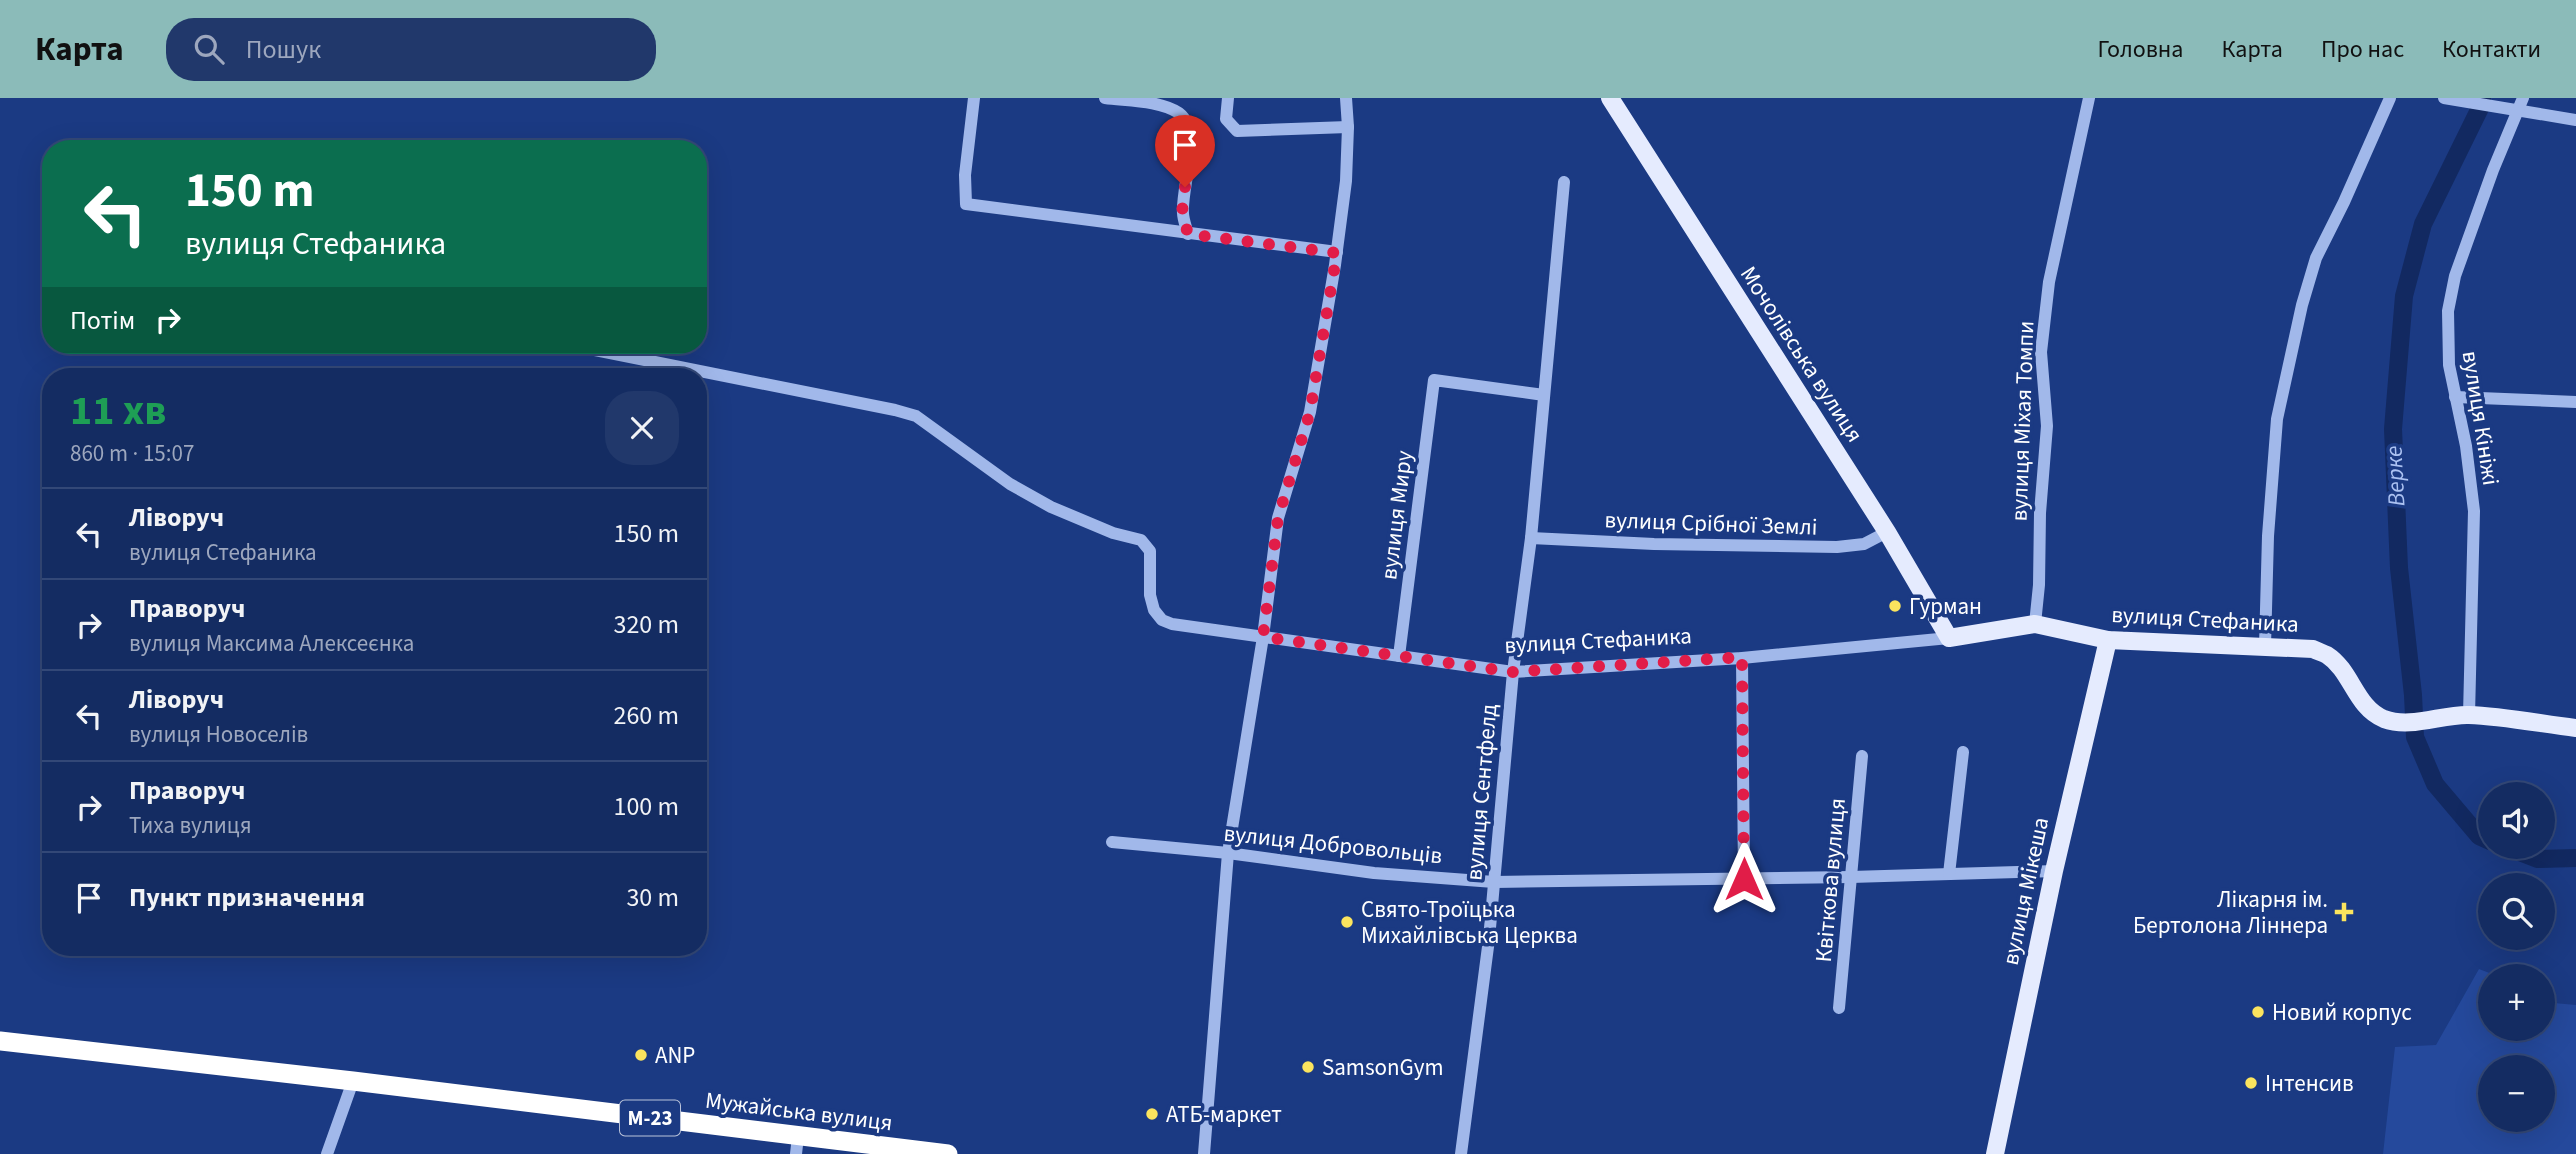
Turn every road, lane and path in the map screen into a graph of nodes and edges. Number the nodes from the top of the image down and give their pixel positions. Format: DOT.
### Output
graph roads {
  1 [pos="974,98"];
  2 [pos="1105,98"];
  3 [pos="1228,98"];
  4 [pos="1346,98"];
  5 [pos="1610,98"];
  6 [pos="2089,98"];
  7 [pos="2390,98"];
  8 [pos="2444,98"];
  9 [pos="2520,103"];
  10 [pos="2576,120"];
  11 [pos="1348,127"];
  12 [pos="1564,182"];
  13 [pos="1188,234"];
  14 [pos="1337,253"];
  15 [pos="615,354"];
  16 [pos="685,368"];
  17 [pos="707,372"];
  18 [pos="1544,395"];
  19 [pos="2455,397"];
  20 [pos="2576,402"];
  21 [pos="1887,532"];
  22 [pos="1531,538"];
  23 [pos="2035,624"];
  24 [pos="1263,637"];
  25 [pos="1950,638"];
  26 [pos="2108,640"];
  27 [pos="2265,646"];
  28 [pos="1399,656"];
  29 [pos="1742,657"];
  30 [pos="1513,672"];
  31 [pos="2469,715"];
  32 [pos="2576,728"];
  33 [pos="1963,752"];
  34 [pos="1862,756"];
  35 [pos="1112,842"];
  36 [pos="1228,853"];
  37 [pos="2054,871"];
  38 [pos="1949,874"];
  39 [pos="1850,877"];
  40 [pos="1744,879"];
  41 [pos="1494,882"];
  42 [pos="1839,1008"];
  43 [pos="0,1041"];
  44 [pos="353,1081"];
  45 [pos="797,1145"];
  46 [pos="327,1154"];
  47 [pos="948,1154"];
  48 [pos="1204,1154"];
  49 [pos="1461,1154"];
  50 [pos="1995,1154"];
  1 -- 13 [label="street"];
  2 -- 13 [label="street"];
  3 -- 11 [label="street"];
  4 -- 11 [label="street"];
  5 -- 21 [label="main road, Мочолівська вулиця"];
  6 -- 23 [label="street, вулиця Міхая Томпи"];
  7 -- 27 [label="street"];
  8 -- 9 [label="street"];
  9 -- 10 [label="street"];
  9 -- 19 [label="street, вулиця Кініжі"];
  11 -- 14 [label="street"];
  12 -- 18 [label="street, вулиця Сентфелд"];
  13 -- 14 [label="street"];
  14 -- 24 [label="street"];
  15 -- 16 [label="street, вулиця Стефаника"];
  17 -- 24 [label="street, вулиця Стефаника"];
  18 -- 22 [label="street, вулиця Сентфелд"];
  18 -- 28 [label="street, вулиця Миру"];
  19 -- 20 [label="street"];
  19 -- 31 [label="street, вулиця Кініжі"];
  21 -- 22 [label="street, вулиця Срібної Землі"];
  21 -- 25 [label="main road, Мочолівська вулиця"];
  22 -- 30 [label="street, вулиця Сентфелд"];
  23 -- 25 [label="main road, вулиця Стефаника"];
  23 -- 26 [label="main road, вулиця Стефаника"];
  24 -- 28 [label="street, вулиця Стефаника"];
  24 -- 36 [label="street"];
  25 -- 29 [label="street, вулиця Стефаника"];
  26 -- 27 [label="main road, вулиця Стефаника"];
  26 -- 37 [label="main road, вулиця Мікеша"];
  27 -- 31 [label="main road, вулиця Стефаника"];
  28 -- 30 [label="street, вулиця Стефаника"];
  29 -- 30 [label="street, вулиця Стефаника"];
  29 -- 40 [label="street"];
  30 -- 41 [label="street, вулиця Сентфелд"];
  31 -- 32 [label="main road, вулиця Стефаника"];
  33 -- 38 [label="street"];
  34 -- 39 [label="street, Квіткова вулиця"];
  35 -- 36 [label="street, вулиця Добровольців"];
  36 -- 41 [label="street, вулиця Добровольців"];
  36 -- 48 [label="street"];
  37 -- 38 [label="street, вулиця Добровольців"];
  37 -- 50 [label="main road, вулиця Мікеша"];
  38 -- 39 [label="street, вулиця Добровольців"];
  39 -- 40 [label="street, вулиця Добровольців"];
  39 -- 42 [label="street, Квіткова вулиця"];
  40 -- 41 [label="street, вулиця Добровольців"];
  41 -- 49 [label="street, вулиця Сентфелд"];
  43 -- 44 [label="highway, М-23"];
  44 -- 45 [label="highway, Мужайська вулиця / М-23"];
  44 -- 46 [label="street"];
  45 -- 47 [label="highway, Мужайська вулиця / М-23"];
}
